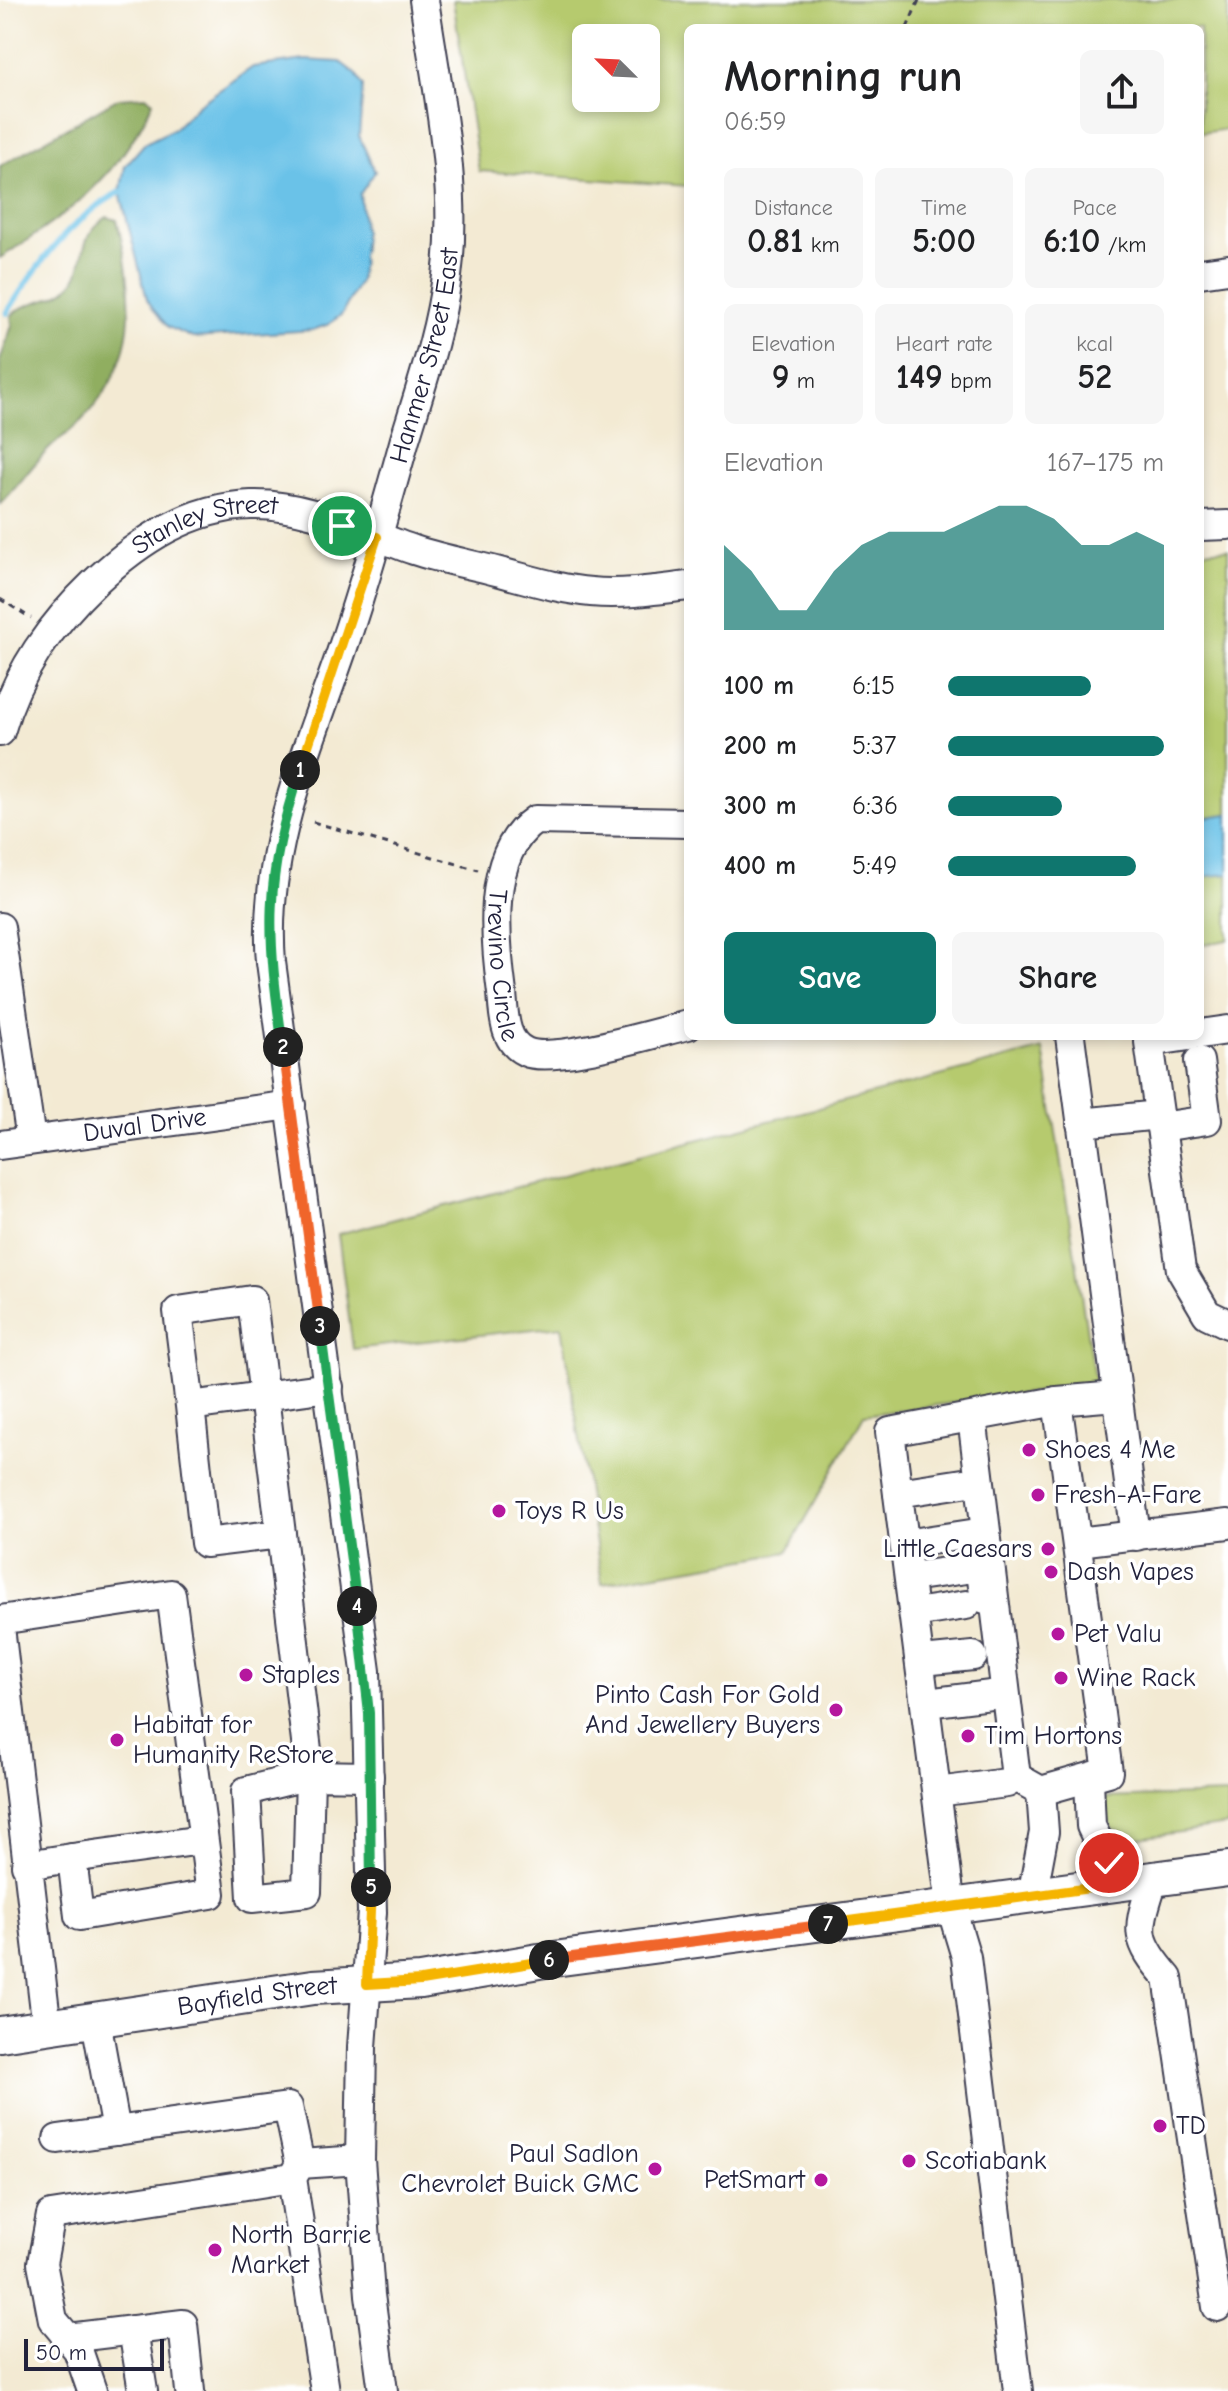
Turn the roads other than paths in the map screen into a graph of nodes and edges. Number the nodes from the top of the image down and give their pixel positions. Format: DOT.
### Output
graph roads {
  1 [pos="424,0"];
  2 [pos="1228,269"];
  3 [pos="1204,272"];
  4 [pos="1228,525"];
  5 [pos="1204,526"];
  6 [pos="377,537"];
  7 [pos="684,586"];
  8 [pos="0,732"];
  9 [pos="684,823"];
  10 [pos="0,927"];
  11 [pos="684,1026"];
  12 [pos="1228,1030"];
  13 [pos="1071,1040"];
  14 [pos="1149,1040"];
  15 [pos="1158,1040"];
  16 [pos="1196,1044"];
  17 [pos="291,1105"];
  18 [pos="1160,1121"];
  19 [pos="1081,1123"];
  20 [pos="31,1140"];
  21 [pos="0,1145"];
  22 [pos="1228,1324"];
  23 [pos="329,1387"];
  24 [pos="266,1395"];
  25 [pos="1116,1396"];
  26 [pos="1057,1401"];
  27 [pos="190,1406"];
  28 [pos="972,1417"];
  29 [pos="963,1483"];
  30 [pos="898,1493"];
  31 [pos="1228,1524"];
  32 [pos="281,1534"];
  33 [pos="971,1534"];
  34 [pos="1136,1536"];
  35 [pos="1078,1542"];
  36 [pos="905,1544"];
  37 [pos="910,1577"];
  38 [pos="966,1605"];
  39 [pos="914,1613"];
  40 [pos="0,1620"];
  41 [pos="0,1627"];
  42 [pos="973,1656"];
  43 [pos="922,1661"];
  44 [pos="927,1703"];
  45 [pos="1004,1705"];
  46 [pos="369,1776"];
  47 [pos="1016,1777"];
  48 [pos="1089,1780"];
  49 [pos="1041,1791"];
  50 [pos="937,1792"];
  51 [pos="202,1840"];
  52 [pos="72,1858"];
  53 [pos="26,1865"];
  54 [pos="1228,1869"];
  55 [pos="1153,1880"];
  56 [pos="1119,1884"];
  57 [pos="1032,1896"];
  58 [pos="951,1907"];
  59 [pos="367,1984"];
  60 [pos="96,2021"];
  61 [pos="47,2028"];
  62 [pos="0,2034"];
  63 [pos="116,2131"];
  64 [pos="58,2139"];
  65 [pos="360,2160"];
  66 [pos="296,2171"];
  67 [pos="1217,2307"];
  68 [pos="133,2330"];
  69 [pos="68,2338"];
  70 [pos="92,2391"];
  71 [pos="143,2391"];
  72 [pos="190,2391"];
  73 [pos="325,2391"];
  74 [pos="383,2391"];
  75 [pos="1018,2391"];
  1 -- 6 [label="street, Hanmer Street East"];
  2 -- 3 [label="street"];
  4 -- 5 [label="street"];
  6 -- 7 [label="street, Stanley Street"];
  6 -- 8 [label="street, Stanley Street"];
  6 -- 17 [label="street, Hanmer Street East"];
  9 -- 11 [label="street, Trevino Circle"];
  10 -- 20 [label="street"];
  12 -- 16 [label="street"];
  13 -- 19 [label="street"];
  14 -- 18 [label="street"];
  15 -- 16 [label="street"];
  16 -- 18 [label="street"];
  17 -- 20 [label="street, Duval Drive"];
  17 -- 23 [label="street, Hanmer Street East"];
  18 -- 19 [label="street"];
  18 -- 22 [label="street"];
  19 -- 25 [label="street"];
  20 -- 21 [label="street, Duval Drive"];
  23 -- 24 [label="street"];
  23 -- 46 [label="street, Hanmer Street East"];
  24 -- 27 [label="street"];
  24 -- 27 [label="street"];
  24 -- 32 [label="street"];
  25 -- 26 [label="street"];
  25 -- 34 [label="street"];
  26 -- 28 [label="street"];
  26 -- 35 [label="street"];
  27 -- 32 [label="street"];
  28 -- 30 [label="street"];
  28 -- 45 [label="street"];
  29 -- 30 [label="street"];
  30 -- 36 [label="street"];
  31 -- 34 [label="street"];
  32 -- 46 [label="street"];
  33 -- 36 [label="street"];
  34 -- 35 [label="street"];
  35 -- 48 [label="street"];
  36 -- 37 [label="street"];
  37 -- 39 [label="street"];
  37 -- 45 [label="street"];
  38 -- 39 [label="street"];
  39 -- 43 [label="street"];
  40 -- 51 [label="street"];
  41 -- 53 [label="street"];
  42 -- 43 [label="street"];
  43 -- 44 [label="street"];
  44 -- 45 [label="street"];
  44 -- 50 [label="street"];
  45 -- 47 [label="street"];
  46 -- 59 [label="street, Hanmer Street East"];
  47 -- 49 [label="street"];
  47 -- 50 [label="street"];
  48 -- 49 [label="street"];
  48 -- 56 [label="street"];
  49 -- 57 [label="street"];
  50 -- 58 [label="street"];
  51 -- 52 [label="street"];
  51 -- 52 [label="street"];
  52 -- 53 [label="street"];
  53 -- 61 [label="street"];
  54 -- 55 [label="main road, Bayfield Street"];
  55 -- 56 [label="main road, Bayfield Street"];
  55 -- 67 [label="street"];
  56 -- 57 [label="main road, Bayfield Street"];
  57 -- 58 [label="main road, Bayfield Street"];
  58 -- 59 [label="main road, Bayfield Street"];
  58 -- 75 [label="street"];
  59 -- 60 [label="main road, Bayfield Street"];
  59 -- 65 [label="street, Hanmer Street East"];
  60 -- 61 [label="main road, Bayfield Street"];
  60 -- 63 [label="street"];
  61 -- 62 [label="main road, Bayfield Street"];
  63 -- 64 [label="street"];
  63 -- 66 [label="street"];
  65 -- 66 [label="street"];
  65 -- 74 [label="street, Hanmer Street East"];
  66 -- 69 [label="street"];
  66 -- 73 [label="street"];
  68 -- 69 [label="street"];
  68 -- 71 [label="street"];
  68 -- 72 [label="street"];
  69 -- 70 [label="street"];
}
